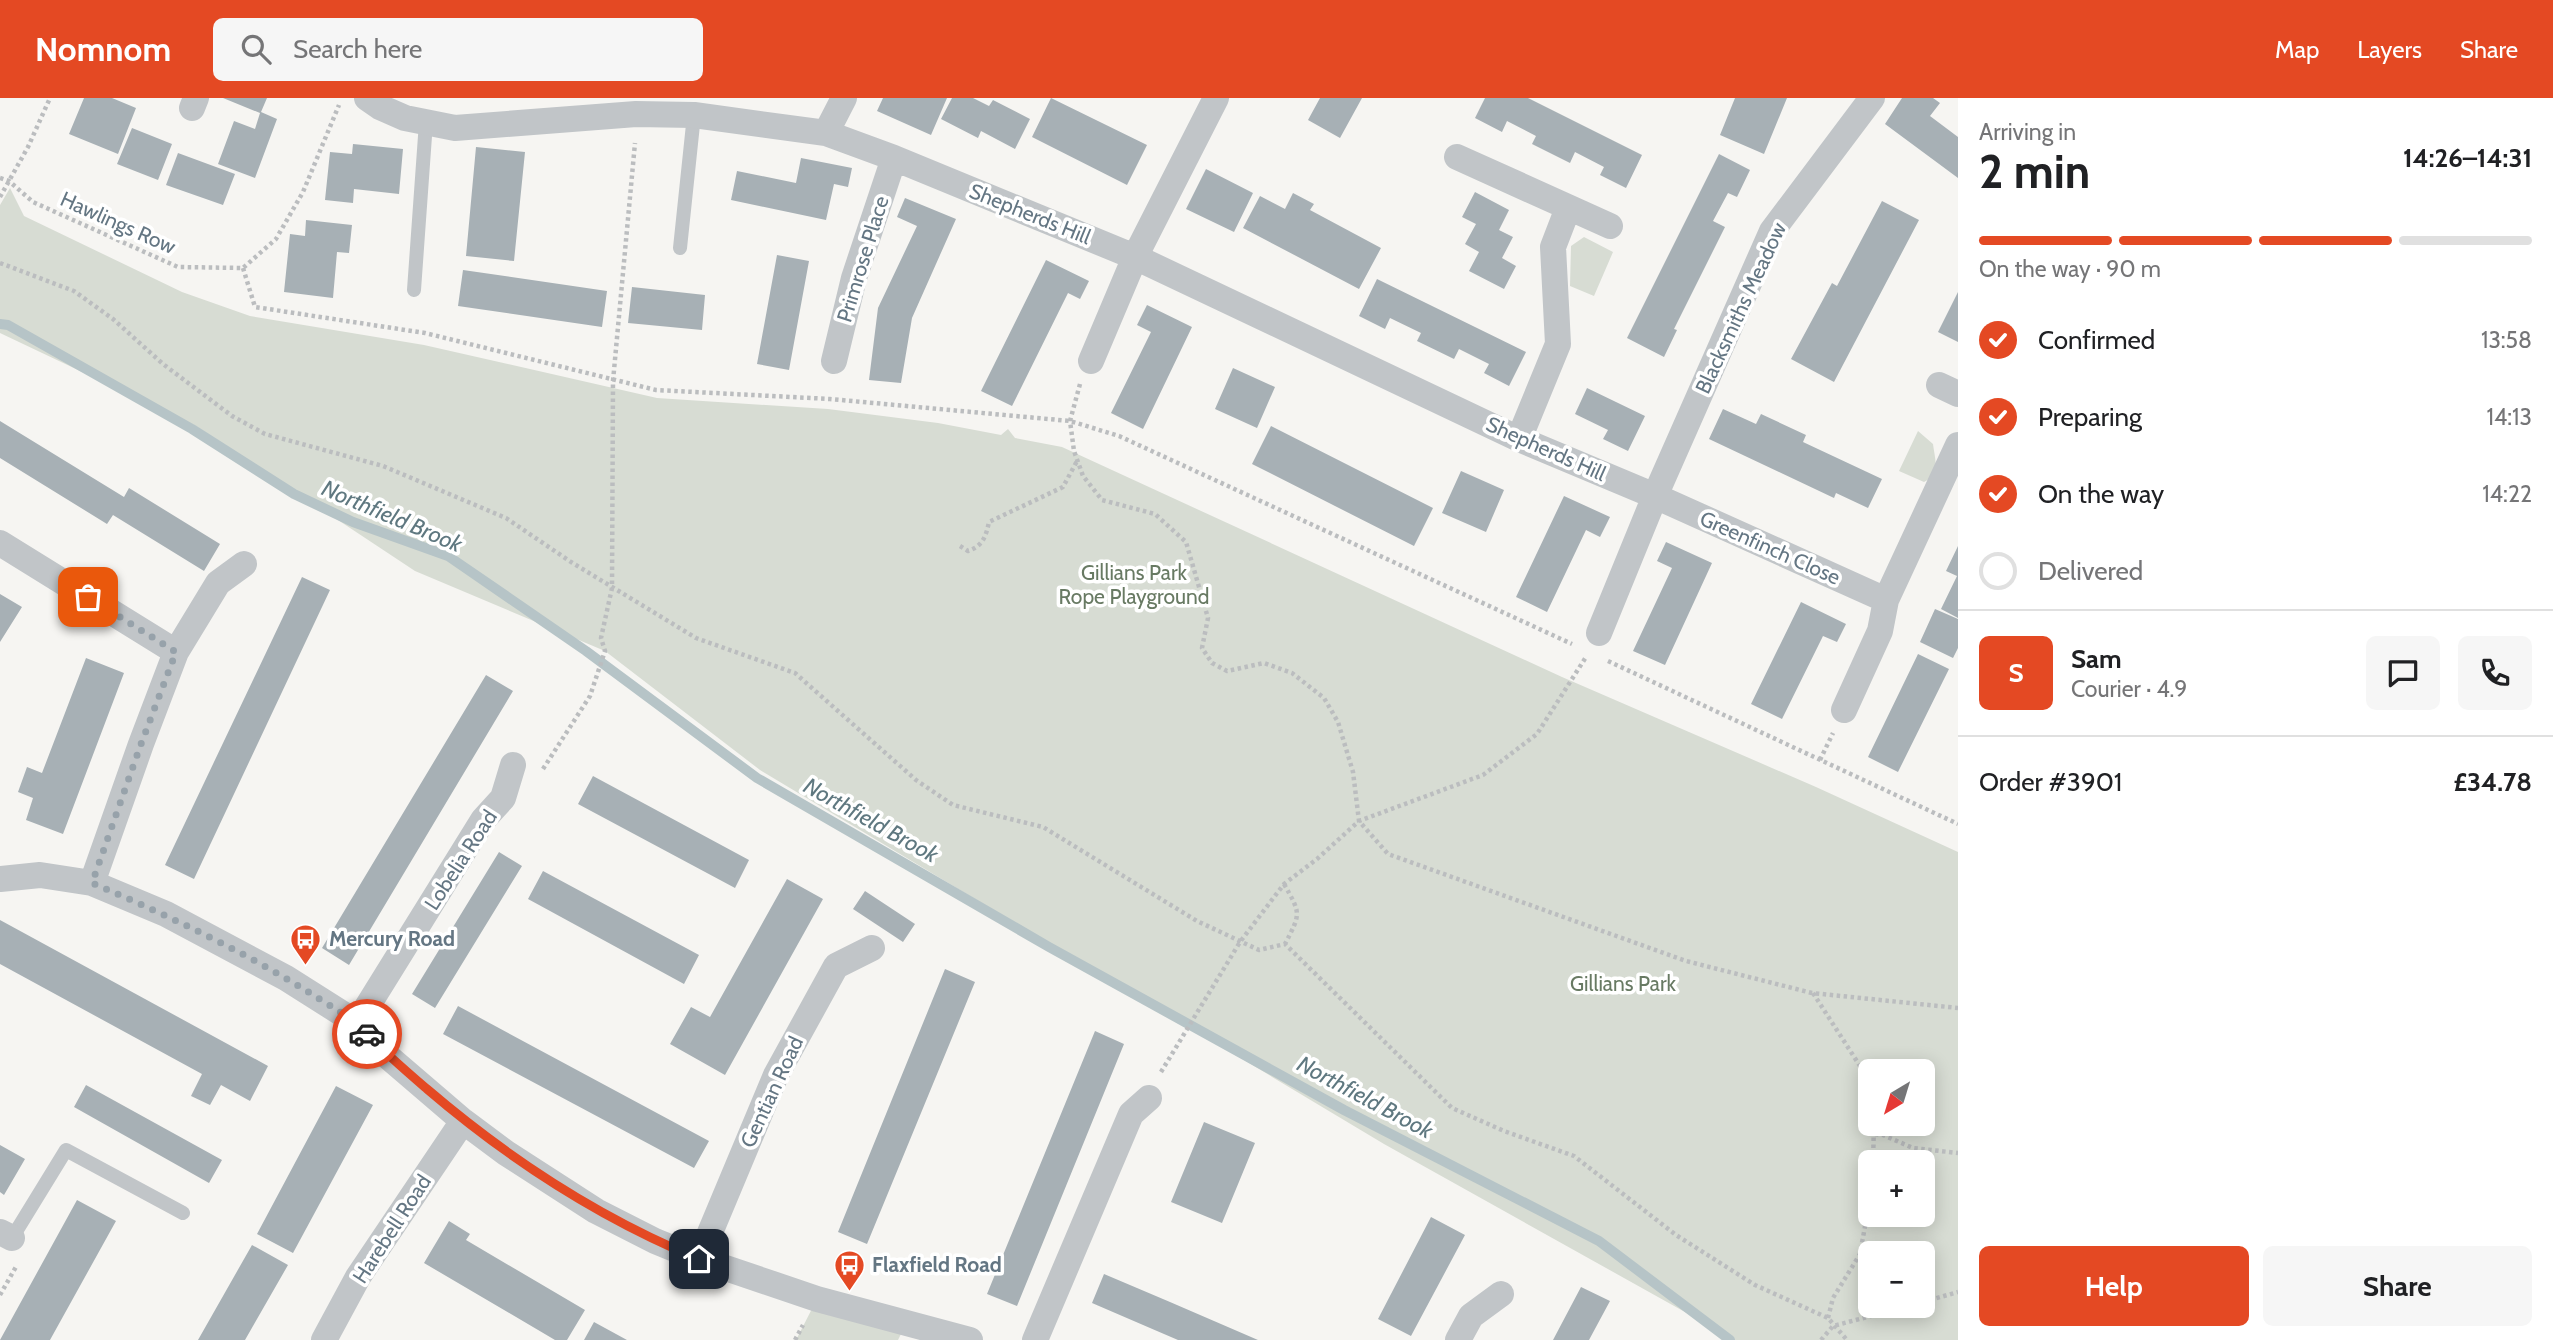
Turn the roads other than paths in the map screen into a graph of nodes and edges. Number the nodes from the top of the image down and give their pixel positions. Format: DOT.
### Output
graph roads {
  1 [pos="367,98"];
  2 [pos="844,98"];
  3 [pos="1216,98"];
  4 [pos="1872,98"];
  5 [pos="556,110"];
  6 [pos="694,115"];
  7 [pos="426,122"];
  8 [pos="826,133"];
  9 [pos="1457,157"];
  10 [pos="894,158"];
  11 [pos="1568,208"];
  12 [pos="1610,226"];
  13 [pos="680,248"];
  14 [pos="1135,257"];
  15 [pos="414,290"];
  16 [pos="834,361"];
  17 [pos="1091,361"];
  18 [pos="1519,439"];
  19 [pos="1958,445"];
  20 [pos="1655,496"];
  21 [pos="0,543"];
  22 [pos="244,564"];
  23 [pos="1886,600"];
  24 [pos="1594,642"];
  25 [pos="176,652"];
  26 [pos="1844,710"];
  27 [pos="513,765"];
  28 [pos="0,879"];
  29 [pos="92,883"];
  30 [pos="872,948"];
  31 [pos="357,1023"];
  32 [pos="1149,1098"];
  33 [pos="463,1121"];
  34 [pos="183,1213"];
  35 [pos="6,1235"];
  36 [pos="699,1259"];
  37 [pos="1501,1294"];
  38 [pos="324,1340"];
  39 [pos="970,1340"];
  40 [pos="1035,1340"];
  41 [pos="1458,1340"];
  1 -- 7 [label="street, Shepherds Hill"];
  2 -- 8 [label="street"];
  3 -- 14 [label="street"];
  4 -- 20 [label="street, Blacksmiths Meadow"];
  5 -- 6 [label="street, Shepherds Hill"];
  5 -- 7 [label="street, Shepherds Hill"];
  6 -- 8 [label="street, Shepherds Hill"];
  6 -- 13 [label="lane"];
  7 -- 15 [label="lane"];
  8 -- 10 [label="street, Shepherds Hill"];
  9 -- 11 [label="street"];
  10 -- 14 [label="street, Shepherds Hill"];
  10 -- 16 [label="street, Primrose Place"];
  11 -- 12 [label="street"];
  11 -- 18 [label="street"];
  14 -- 17 [label="street"];
  14 -- 18 [label="street, Shepherds Hill"];
  18 -- 20 [label="street, Shepherds Hill"];
  19 -- 23 [label="street"];
  20 -- 23 [label="street, Greenfinch Close"];
  20 -- 24 [label="street, Blacksmiths Meadow"];
  21 -- 25 [label="street"];
  22 -- 25 [label="street"];
  23 -- 26 [label="street"];
  25 -- 29 [label="street"];
  27 -- 31 [label="street, Lobelia Road"];
  28 -- 29 [label="street"];
  29 -- 31 [label="street"];
  30 -- 36 [label="street, Gentian Road"];
  31 -- 33 [label="street"];
  32 -- 40 [label="street"];
  33 -- 36 [label="street"];
  33 -- 38 [label="street, Harebell Road"];
  34 -- 35 [label="lane"];
  36 -- 39 [label="street"];
  37 -- 41 [label="street"];
}
